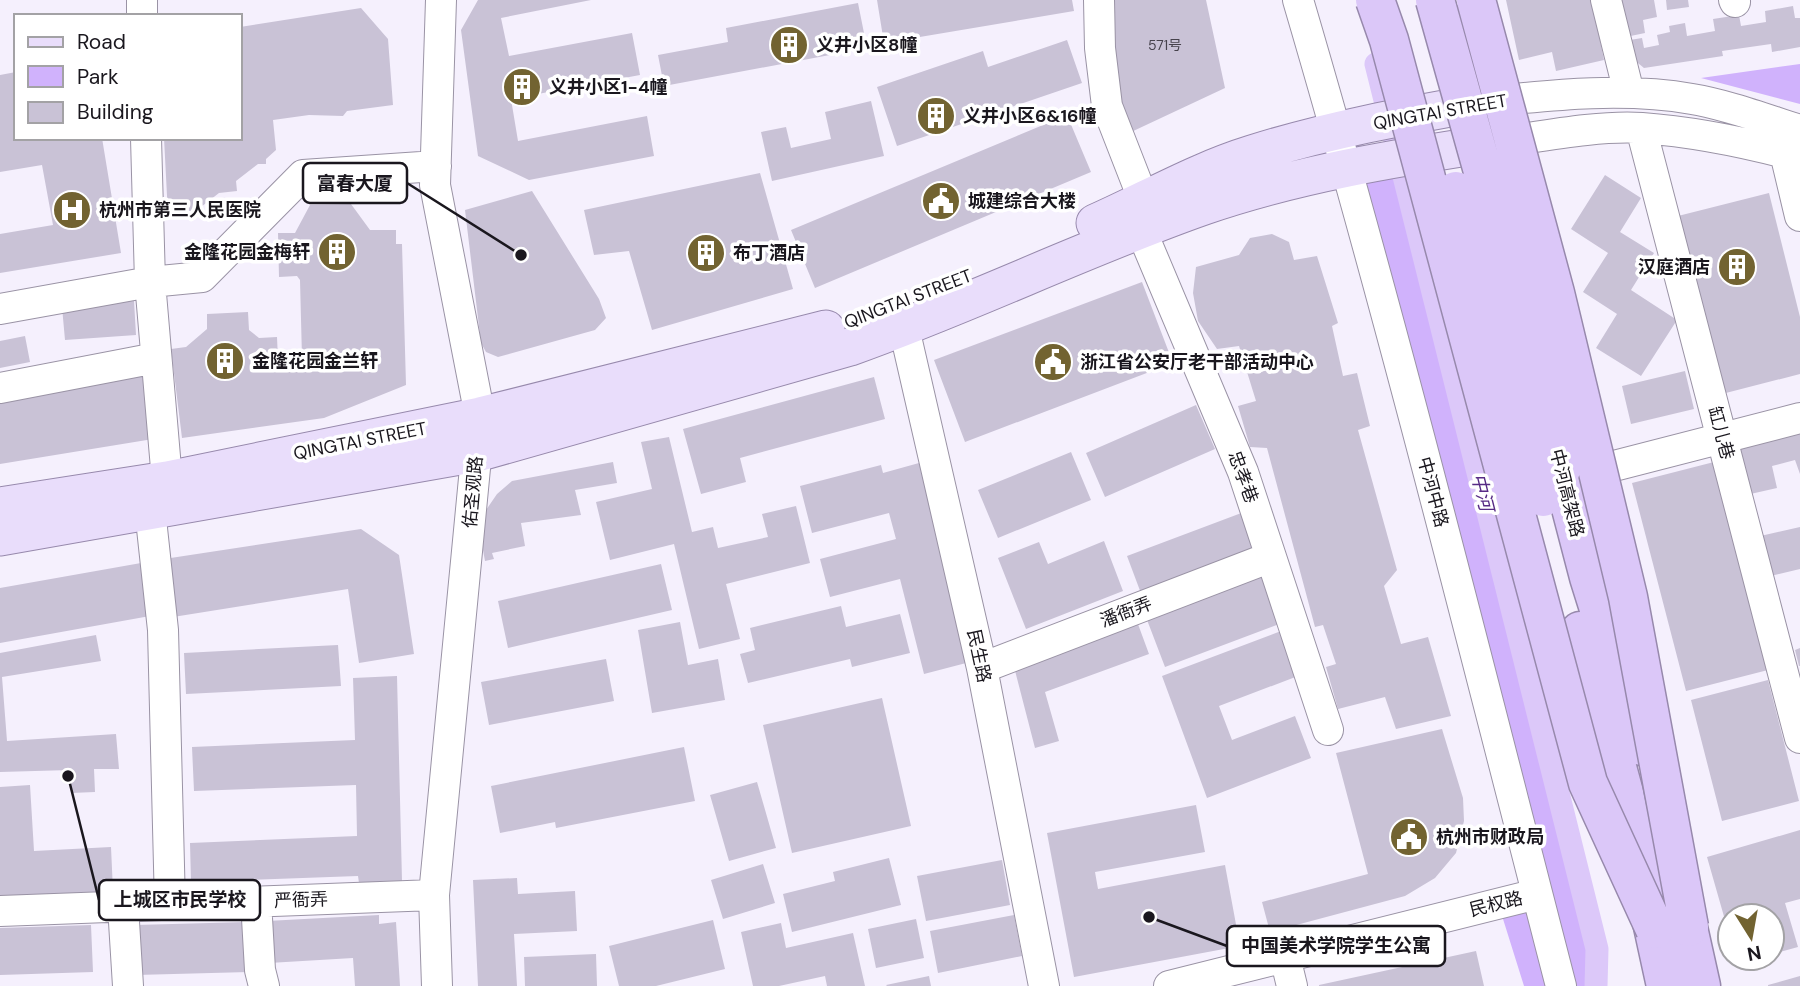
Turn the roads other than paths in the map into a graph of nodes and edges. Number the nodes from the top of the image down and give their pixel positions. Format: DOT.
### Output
graph roads {
  1 [pos="441,0"];
  2 [pos="1099,0"];
  3 [pos="1298,0"];
  4 [pos="1375,0"];
  5 [pos="1393,0"];
  6 [pos="1403,0"];
  7 [pos="1435,0"];
  8 [pos="1462,0"];
  9 [pos="1476,0"];
  10 [pos="1606,0"];
  11 [pos="1629,93"];
  12 [pos="1483,102"];
  13 [pos="1413,115"];
  14 [pos="1641,128"];
  15 [pos="1347,130"];
  16 [pos="146,140"];
  17 [pos="1493,143"];
  18 [pos="1795,146"];
  19 [pos="1423,154"];
  20 [pos="436,166"];
  21 [pos="1355,168"];
  22 [pos="1143,215"];
  23 [pos="1800,215"];
  24 [pos="150,282"];
  25 [pos="0,309"];
  26 [pos="904,328"];
  27 [pos="156,358"];
  28 [pos="0,388"];
  29 [pos="480,416"];
  30 [pos="1800,418"];
  31 [pos="1722,438"];
  32 [pos="477,453"];
  33 [pos="1578,475"];
  34 [pos="159,495"];
  35 [pos="0,506"];
  36 [pos="0,537"];
  37 [pos="1270,557"];
  38 [pos="982,668"];
  39 [pos="1328,730"];
  40 [pos="1800,738"];
  41 [pos="1537,894"];
  42 [pos="434,895"];
  43 [pos="256,901"];
  44 [pos="170,905"];
  45 [pos="123,906"];
  46 [pos="0,911"];
  47 [pos="1672,928"];
  48 [pos="1285,957"];
  49 [pos="128,986"];
  50 [pos="264,986"];
  51 [pos="437,986"];
  52 [pos="1044,986"];
  53 [pos="1169,986"];
  54 [pos="1292,986"];
  55 [pos="1561,986"];
  56 [pos="1649,986"];
  57 [pos="1666,986"];
  58 [pos="1701,986"];
  59 [pos="1719,986"];
  1 -- 20 [label="street, 佑圣观路"];
  2 -- 22 [label="street, 忠孝巷"];
  3 -- 15 [label="street, 中河中路"];
  4 -- 47 [label="highway, bridge"];
  5 -- 13 [label="main road"];
  6 -- 47 [label="highway, 中河高架路, bridge"];
  7 -- 47 [label="highway, 中河高架路, bridge"];
  8 -- 12 [label="main road"];
  9 -- 47 [label="highway, bridge"];
  10 -- 11 [label="street"];
  11 -- 12 [label="street, QINGTAI STREET"];
  11 -- 18 [label="street, QINGTAI STREET"];
  12 -- 13 [label="main road, QINGTAI STREET"];
  12 -- 17 [label="main road"];
  13 -- 15 [label="main road, QINGTAI STREET"];
  13 -- 19 [label="main road"];
  14 -- 17 [label="street, QINGTAI STREET"];
  14 -- 18 [label="street, QINGTAI STREET"];
  14 -- 31 [label="street, 缸儿巷"];
  15 -- 21 [label="street, 中河中路"];
  15 -- 22 [label="main road, QINGTAI STREET"];
  16 -- 24 [label="street"];
  17 -- 19 [label="main road, QINGTAI STREET"];
  17 -- 33 [label="main road"];
  18 -- 23 [label="street"];
  19 -- 21 [label="main road, QINGTAI STREET"];
  19 -- 56 [label="main road"];
  20 -- 24 [label="street"];
  20 -- 29 [label="street, 佑圣观路"];
  21 -- 22 [label="main road, QINGTAI STREET"];
  21 -- 41 [label="street, 中河中路"];
  22 -- 26 [label="main road, QINGTAI STREET"];
  22 -- 29 [label="main road, QINGTAI STREET"];
  22 -- 37 [label="street, 忠孝巷"];
  24 -- 25 [label="street"];
  24 -- 27 [label="street"];
  26 -- 32 [label="main road, QINGTAI STREET"];
  26 -- 38 [label="street, 民生路"];
  27 -- 28 [label="street"];
  27 -- 34 [label="street"];
  29 -- 32 [label="street, 佑圣观路"];
  29 -- 34 [label="main road, QINGTAI STREET"];
  30 -- 31 [label="street"];
  31 -- 33 [label="street"];
  31 -- 40 [label="street, 缸儿巷"];
  32 -- 34 [label="main road, QINGTAI STREET"];
  32 -- 42 [label="street, 佑圣观路"];
  33 -- 59 [label="main road"];
  34 -- 35 [label="main road, QINGTAI STREET"];
  34 -- 36 [label="main road, QINGTAI STREET"];
  34 -- 44 [label="street"];
  37 -- 38 [label="street, 潘衙弄"];
  37 -- 39 [label="street, 忠孝巷"];
  38 -- 52 [label="street, 民生路"];
  41 -- 48 [label="street, 民权路"];
  41 -- 55 [label="street, 中河中路"];
  42 -- 43 [label="street, 严衙弄"];
  42 -- 51 [label="street, 佑圣观路"];
  43 -- 44 [label="street, 严衙弄"];
  43 -- 50 [label="street"];
  44 -- 45 [label="street, 严衙弄"];
  45 -- 46 [label="street, 严衙弄"];
  45 -- 49 [label="street"];
  47 -- 57 [label="highway, 中河高架路"];
  47 -- 58 [label="highway, 中河高架路"];
  48 -- 53 [label="street, 民权路"];
  48 -- 54 [label="street"];
}
